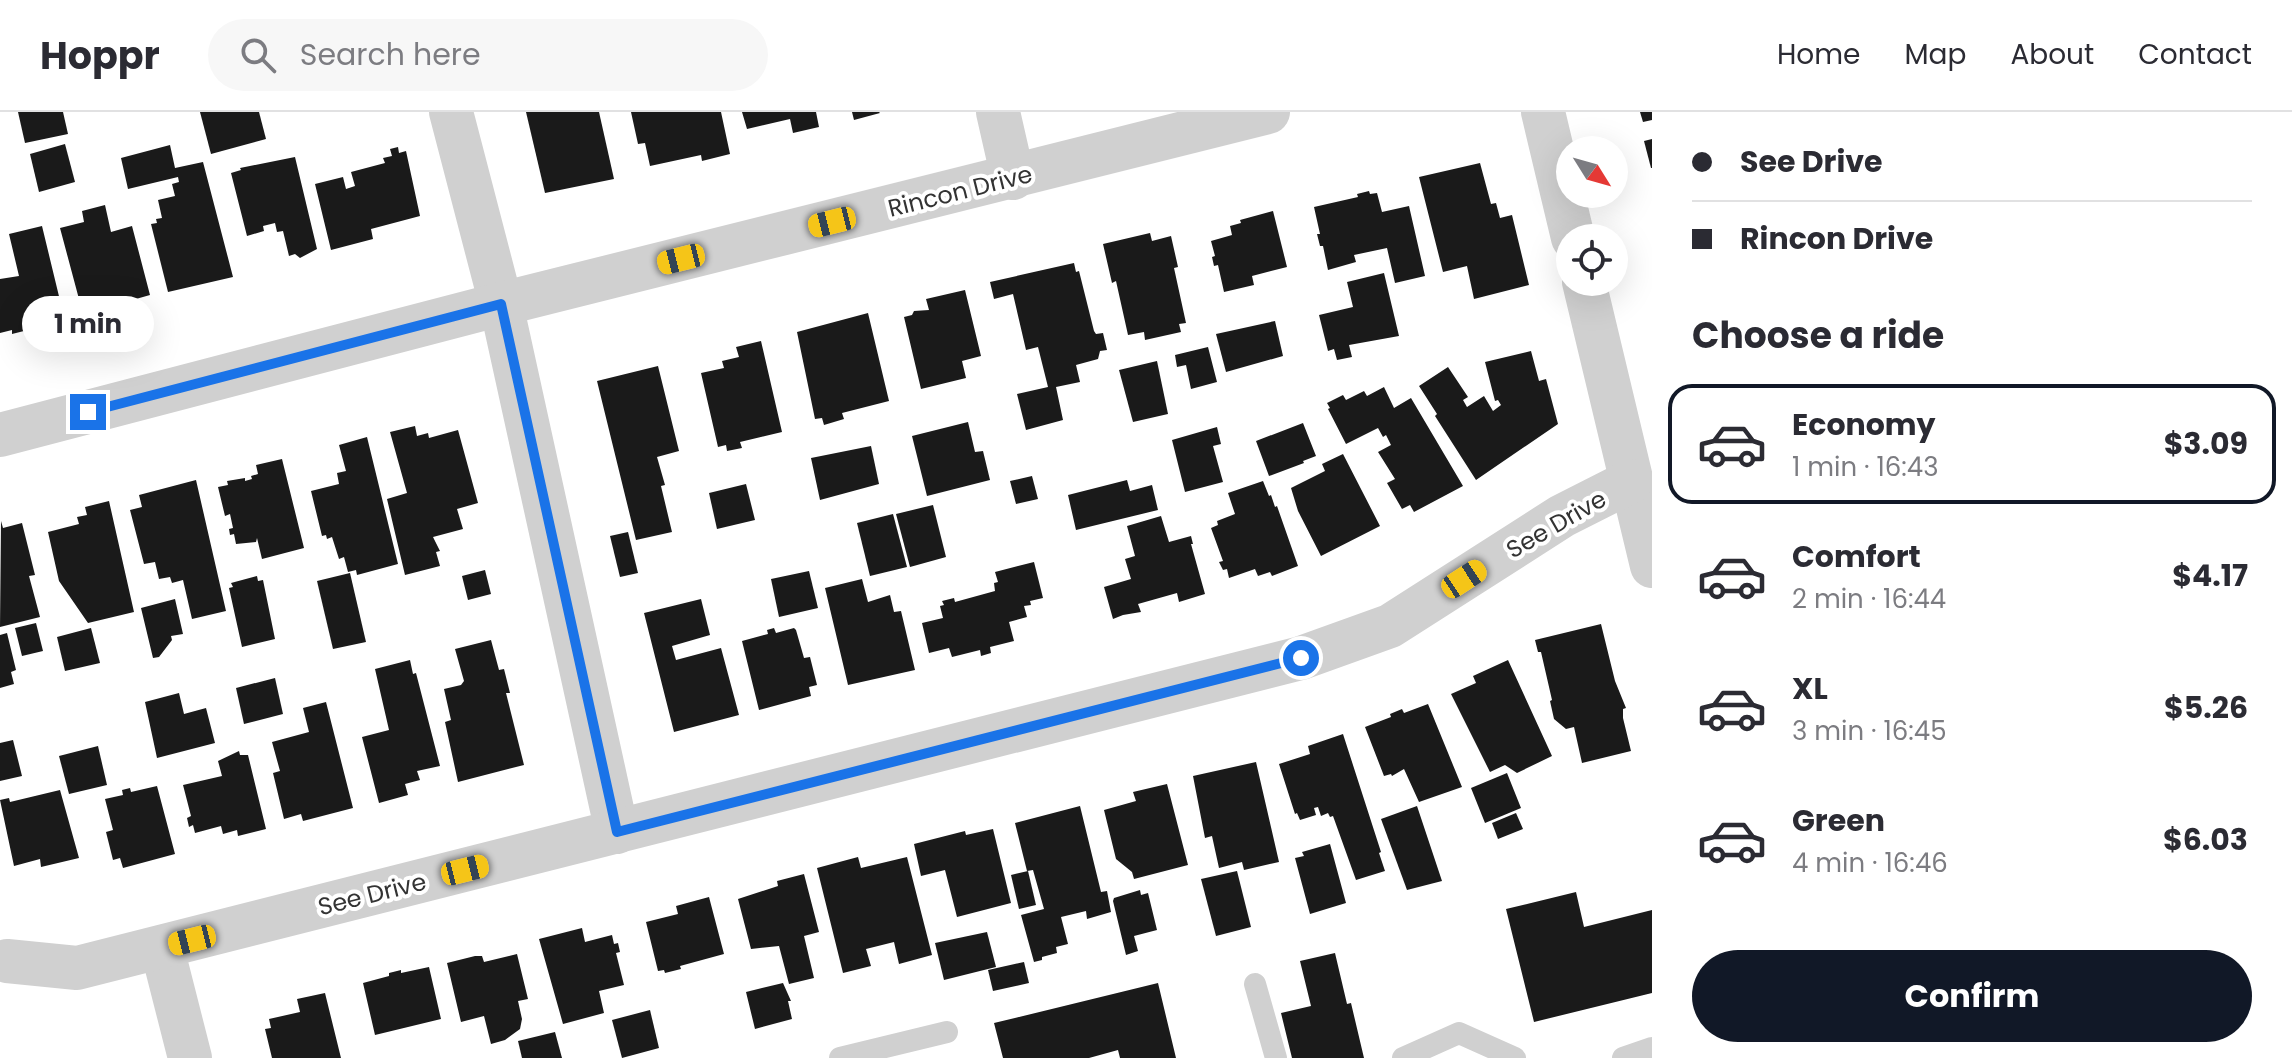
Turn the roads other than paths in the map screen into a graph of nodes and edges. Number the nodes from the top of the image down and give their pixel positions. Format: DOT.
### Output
graph roads {
  1 [pos="451,112"];
  2 [pos="998,112"];
  3 [pos="1268,112"];
  4 [pos="1543,112"];
  5 [pos="1013,178"];
  6 [pos="1570,224"];
  7 [pos="1587,296"];
  8 [pos="501,304"];
  9 [pos="0,435"];
  10 [pos="1631,481"];
  11 [pos="1652,566"];
  12 [pos="617,832"];
  13 [pos="162,948"];
  14 [pos="7,961"];
  15 [pos="1255,984"];
  16 [pos="947,1032"];
  17 [pos="1652,1048"];
  18 [pos="190,1058"];
  19 [pos="840,1058"];
  20 [pos="1276,1058"];
  21 [pos="1403,1058"];
  22 [pos="1515,1058"];
  23 [pos="1623,1058"];
  1 -- 8 [label="street"];
  2 -- 5 [label="street"];
  3 -- 5 [label="street, Rincon Drive"];
  4 -- 6 [label="street"];
  5 -- 8 [label="street, Rincon Drive"];
  7 -- 10 [label="street"];
  8 -- 9 [label="street, Rincon Drive"];
  8 -- 12 [label="street"];
  10 -- 11 [label="street"];
  10 -- 12 [label="street, See Drive"];
  12 -- 13 [label="street, See Drive"];
  13 -- 14 [label="street, See Drive"];
  13 -- 18 [label="street"];
  15 -- 20 [label="lane"];
  16 -- 19 [label="lane"];
  17 -- 23 [label="lane"];
  21 -- 22 [label="lane"];
}
